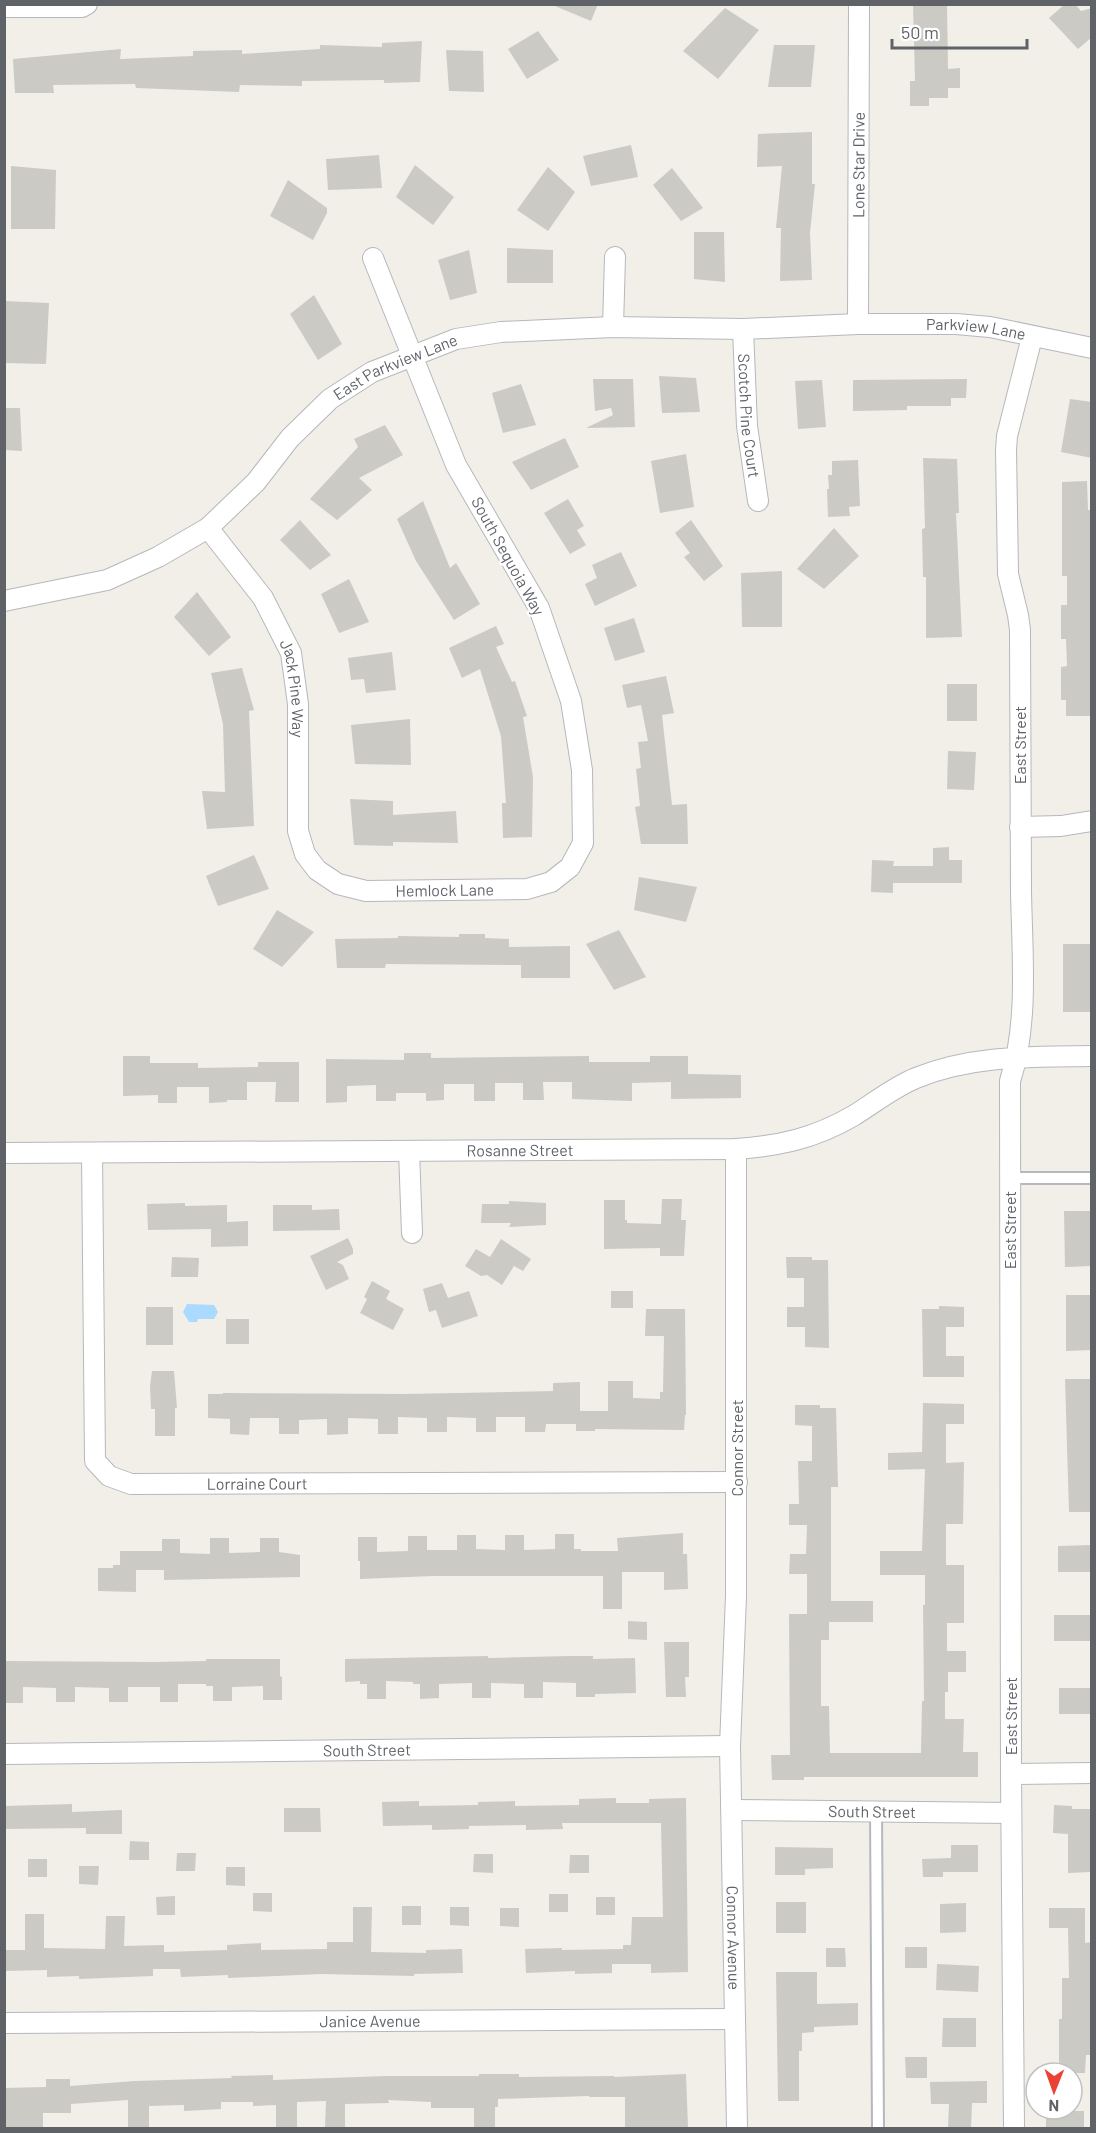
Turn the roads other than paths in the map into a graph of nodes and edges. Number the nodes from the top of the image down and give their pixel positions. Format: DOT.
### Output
graph roads {
  1 [pos="87,4"];
  2 [pos="859,4"];
  3 [pos="4,6"];
  4 [pos="615,256"];
  5 [pos="373,258"];
  6 [pos="858,324"];
  7 [pos="613,327"];
  8 [pos="743,329"];
  9 [pos="1032,337"];
  10 [pos="1092,348"];
  11 [pos="413,356"];
  12 [pos="758,501"];
  13 [pos="208,528"];
  14 [pos="4,601"];
  15 [pos="1092,821"];
  16 [pos="1020,828"];
  17 [pos="570,867"];
  18 [pos="317,870"];
  19 [pos="1092,1056"];
  20 [pos="1017,1058"];
  21 [pos="736,1149"];
  22 [pos="409,1151"];
  23 [pos="92,1153"];
  24 [pos="4,1154"];
  25 [pos="1010,1178"];
  26 [pos="1092,1178"];
  27 [pos="412,1233"];
  28 [pos="737,1482"];
  29 [pos="730,1746"];
  30 [pos="4,1754"];
  31 [pos="1092,1773"];
  32 [pos="1011,1774"];
  33 [pos="732,1810"];
  34 [pos="876,1811"];
  35 [pos="1011,1813"];
  36 [pos="735,2019"];
  37 [pos="4,2023"];
  38 [pos="737,2128"];
  39 [pos="878,2128"];
  40 [pos="1014,2128"];
  1 -- 3 [label="street"];
  2 -- 6 [label="street, Lone Star Drive"];
  4 -- 7 [label="street"];
  5 -- 11 [label="street, South Sequoia Way"];
  6 -- 8 [label="street, East Parkview Lane"];
  6 -- 9 [label="street, Parkview Lane"];
  7 -- 8 [label="street, East Parkview Lane"];
  7 -- 11 [label="street, East Parkview Lane"];
  8 -- 12 [label="street, Scotch Pine Court"];
  9 -- 10 [label="street, Parkview Lane"];
  9 -- 16 [label="street, East Street"];
  11 -- 13 [label="street, East Parkview Lane"];
  11 -- 17 [label="street, South Sequoia Way"];
  13 -- 14 [label="street, East Parkview Lane"];
  13 -- 18 [label="street, Jack Pine Way"];
  15 -- 16 [label="street"];
  16 -- 20 [label="street, East Street"];
  17 -- 18 [label="street, Hemlock Lane"];
  19 -- 20 [label="street, Rosanne Street"];
  20 -- 21 [label="street, Rosanne Street"];
  20 -- 25 [label="street, East Street"];
  21 -- 22 [label="street, Rosanne Street"];
  21 -- 28 [label="street, Connor Street"];
  22 -- 23 [label="street, Rosanne Street"];
  22 -- 27 [label="street"];
  23 -- 24 [label="street, Rosanne Street"];
  23 -- 28 [label="street, Lorraine Court"];
  25 -- 26 [label="lane"];
  25 -- 32 [label="street, East Street"];
  28 -- 29 [label="street, Connor Street"];
  29 -- 30 [label="street, South Street"];
  29 -- 33 [label="street, Connor Avenue"];
  31 -- 32 [label="street"];
  32 -- 35 [label="street, East Street"];
  33 -- 34 [label="street, South Street"];
  33 -- 36 [label="street, Connor Avenue"];
  34 -- 35 [label="street, South Street"];
  34 -- 39 [label="lane"];
  35 -- 40 [label="street, East Street"];
  36 -- 37 [label="street, Janice Avenue"];
  36 -- 38 [label="street, Connor Avenue"];
}
